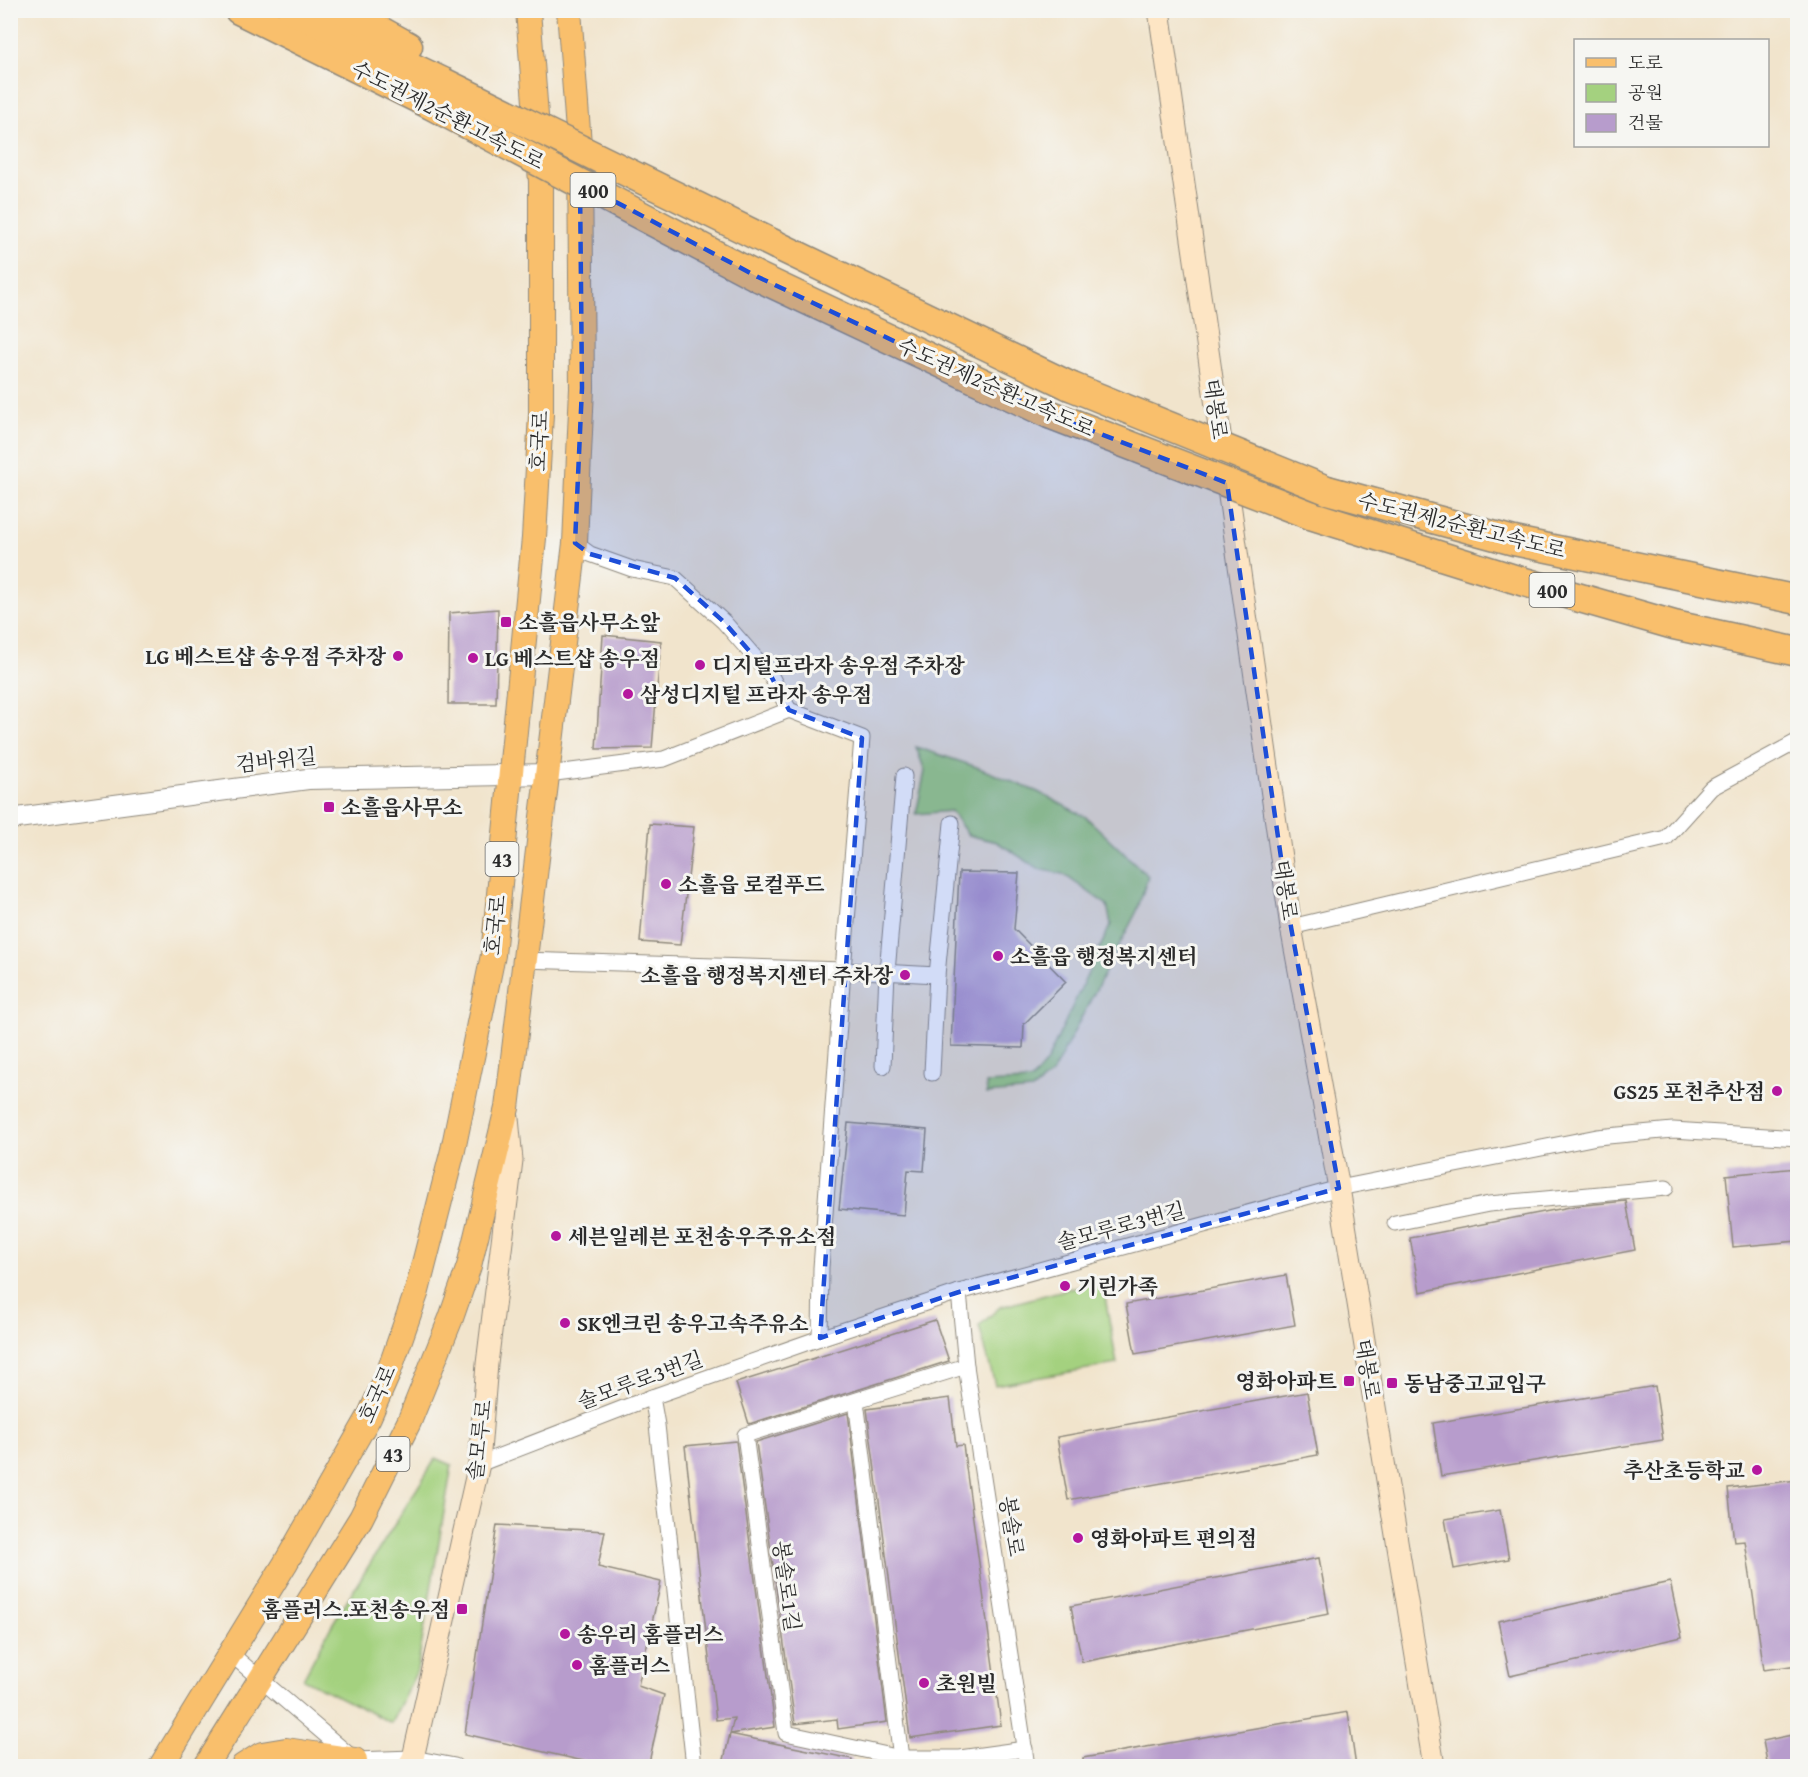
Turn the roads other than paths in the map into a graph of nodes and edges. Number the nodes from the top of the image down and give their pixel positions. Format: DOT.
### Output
graph roads {
  1 [pos="239,10"];
  2 [pos="292,10"];
  3 [pos="343,10"];
  4 [pos="528,10"];
  5 [pos="569,10"];
  6 [pos="1159,10"];
  7 [pos="438,84"];
  8 [pos="575,543"];
  9 [pos="1797,600"];
  10 [pos="1797,652"];
  11 [pos="789,710"];
  12 [pos="1797,741"];
  13 [pos="511,774"];
  14 [pos="548,774"];
  15 [pos="903,776"];
  16 [pos="10,819"];
  17 [pos="952,823"];
  18 [pos="1291,927"];
  19 [pos="523,960"];
  20 [pos="843,970"];
  21 [pos="888,972"];
  22 [pos="937,975"];
  23 [pos="882,1066"];
  24 [pos="932,1073"];
  25 [pos="507,1108"];
  26 [pos="1797,1138"];
  27 [pos="1339,1188"];
  28 [pos="1666,1188"];
  29 [pos="1395,1222"];
  30 [pos="959,1292"];
  31 [pos="820,1338"];
  32 [pos="966,1366"];
  33 [pos="651,1397"];
  34 [pos="856,1401"];
  35 [pos="479,1464"];
  36 [pos="285,1564"];
  37 [pos="319,1584"];
  38 [pos="231,1654"];
  39 [pos="260,1678"];
  40 [pos="1024,1749"];
  41 [pos="901,1758"];
  42 [pos="355,1760"];
  43 [pos="410,1762"];
  44 [pos="161,1767"];
  45 [pos="206,1767"];
  46 [pos="243,1767"];
  47 [pos="455,1767"];
  48 [pos="694,1767"];
  49 [pos="1027,1767"];
  50 [pos="1434,1767"];
  1 -- 7 [label="highway, 수도권제2순환고속도로 / 400"];
  2 -- 7 [label="highway, 수도권제2순환고속도로 / 400"];
  3 -- 7 [label="highway"];
  4 -- 13 [label="main road, 호국로 / 43"];
  5 -- 8 [label="main road, 호국로 / 43"];
  6 -- 18 [label="main road, 태봉로"];
  7 -- 9 [label="highway, 수도권제2순환고속도로 / 400, bridge"];
  7 -- 10 [label="highway, 수도권제2순환고속도로 / 400, bridge"];
  8 -- 11 [label="street"];
  8 -- 14 [label="main road, 호국로 / 43"];
  11 -- 14 [label="street"];
  11 -- 20 [label="street"];
  12 -- 18 [label="street"];
  13 -- 14 [label="street, 검바위길"];
  13 -- 16 [label="street, 검바위길"];
  13 -- 36 [label="main road, 호국로 / 43"];
  14 -- 19 [label="main road, 호국로 / 43"];
  15 -- 21 [label="street"];
  17 -- 22 [label="street"];
  18 -- 27 [label="main road, 태봉로"];
  19 -- 20 [label="street"];
  19 -- 25 [label="main road, 호국로 / 43"];
  20 -- 21 [label="street"];
  20 -- 31 [label="street"];
  21 -- 22 [label="street"];
  21 -- 23 [label="street"];
  22 -- 24 [label="street"];
  25 -- 35 [label="main road, 솔모루로"];
  25 -- 37 [label="main road, 호국로 / 43"];
  26 -- 27 [label="street, 솔모루로3번길"];
  27 -- 30 [label="street, 솔모루로3번길"];
  27 -- 50 [label="main road, 태봉로"];
  28 -- 29 [label="street"];
  30 -- 31 [label="street, 솔모루로3번길"];
  30 -- 32 [label="street, 봉솔로"];
  31 -- 33 [label="street, 솔모루로3번길"];
  32 -- 34 [label="street, 봉솔로1길"];
  32 -- 40 [label="street, 봉솔로"];
  33 -- 35 [label="street, 솔모루로3번길"];
  33 -- 48 [label="street"];
  34 -- 41 [label="street"];
  34 -- 41 [label="street, 봉솔로1길"];
  35 -- 43 [label="main road, 솔모루로"];
  36 -- 37 [label="main road"];
  36 -- 38 [label="main road, 호국로 / 43"];
  37 -- 39 [label="main road, 호국로 / 43"];
  38 -- 39 [label="street"];
  38 -- 44 [label="main road, 호국로 / 43"];
  39 -- 42 [label="street"];
  39 -- 45 [label="main road, 호국로 / 43"];
  40 -- 41 [label="street, 봉솔로1길"];
  40 -- 49 [label="street, 봉솔로"];
  42 -- 43 [label="street"];
  42 -- 46 [label="main road"];
  43 -- 47 [label="street"];
}
